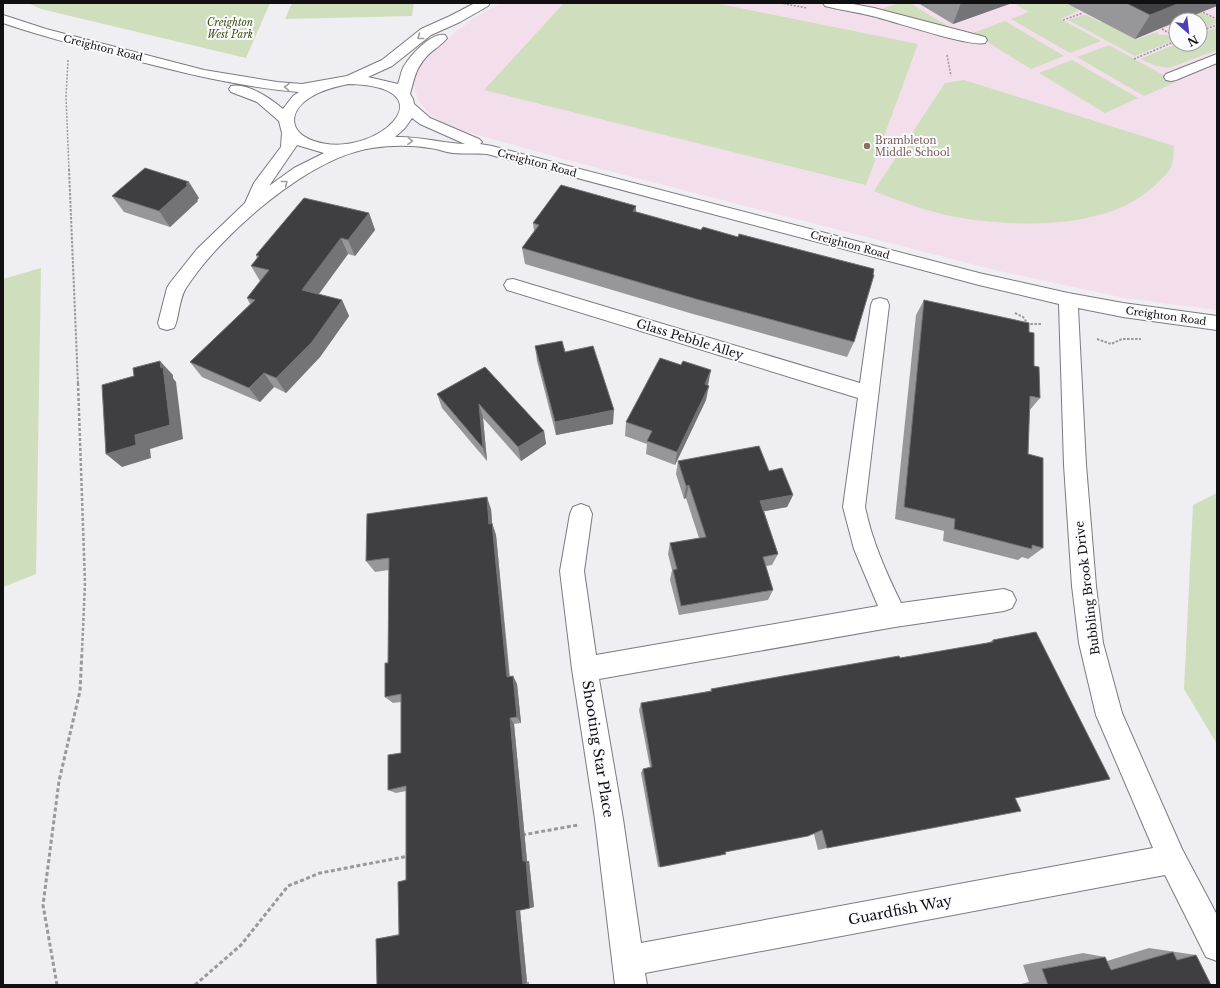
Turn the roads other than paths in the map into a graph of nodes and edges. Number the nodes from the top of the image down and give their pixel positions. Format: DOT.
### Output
graph roads {
  1 [pos="484,3"];
  2 [pos="829,3"];
  3 [pos="3,19"];
  4 [pos="455,19"];
  5 [pos="980,40"];
  6 [pos="1217,58"];
  7 [pos="204,74"];
  8 [pos="1170,77"];
  9 [pos="348,80"];
  10 [pos="326,85"];
  11 [pos="405,101"];
  12 [pos="288,125"];
  13 [pos="371,143"];
  14 [pos="346,148"];
  15 [pos="488,150"];
  16 [pos="253,205"];
  17 [pos="513,285"];
  18 [pos="1068,300"];
  19 [pos="880,305"];
  20 [pos="166,323"];
  21 [pos="1217,323"];
  22 [pos="868,393"];
  23 [pos="581,514"];
  24 [pos="1004,600"];
  25 [pos="895,615"];
  26 [pos="585,669"];
  27 [pos="1172,859"];
  28 [pos="1217,946"];
  29 [pos="630,973"];
  1 -- 4 [label="street"];
  2 -- 5 [label="street"];
  3 -- 7 [label="street, Creighton Road"];
  4 -- 9 [label="street, one-way"];
  4 -- 11 [label="street"];
  6 -- 8 [label="street"];
  10 -- 7 [label="street, Creighton Road, one-way"];
  7 -- 12 [label="street, Creighton Road"];
  9 -- 10 [label="street, Creighton Road"];
  9 -- 11 [label="street, Creighton Road"];
  10 -- 12 [label="street, Creighton Road"];
  11 -- 13 [label="street, Creighton Road"];
  11 -- 15 [label="street, Creighton Road"];
  12 -- 14 [label="street, Creighton Road"];
  12 -- 16 [label="street"];
  13 -- 14 [label="street, Creighton Road"];
  13 -- 15 [label="street, Creighton Road, one-way"];
  16 -- 14 [label="street, one-way"];
  15 -- 18 [label="street, Creighton Road"];
  16 -- 20 [label="street"];
  17 -- 22 [label="street, Glass Pebble Alley"];
  18 -- 21 [label="street, Creighton Road"];
  18 -- 27 [label="street, Bubbling Brook Drive"];
  19 -- 22 [label="street"];
  22 -- 25 [label="street"];
  23 -- 26 [label="street, Shooting Star Place"];
  24 -- 25 [label="street"];
  25 -- 26 [label="street"];
  26 -- 29 [label="street, Shooting Star Place"];
  27 -- 28 [label="street, Bubbling Brook Drive"];
  27 -- 29 [label="street, Guardfish Way"];
}
